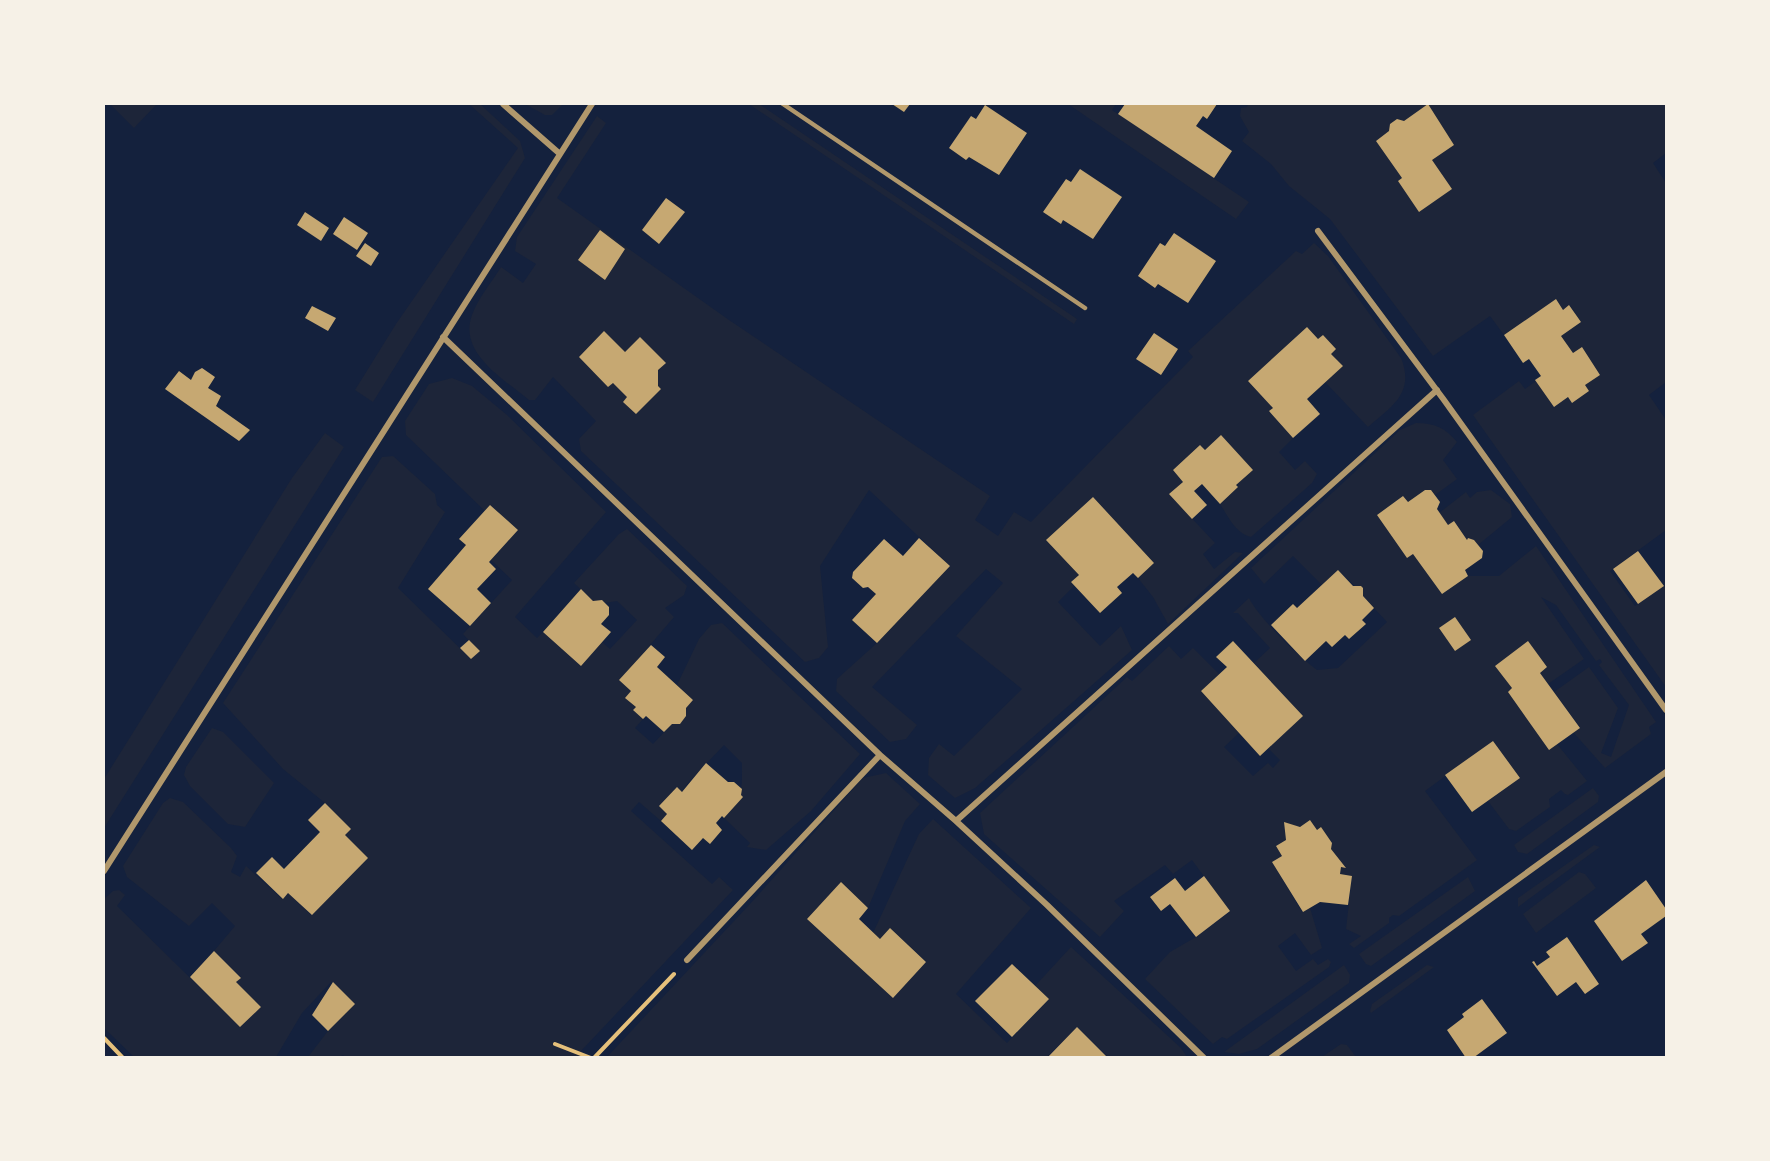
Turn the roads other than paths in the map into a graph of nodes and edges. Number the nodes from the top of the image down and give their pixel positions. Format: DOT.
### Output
graph roads {
  1 [pos="503,104"];
  2 [pos="592,104"];
  3 [pos="783,104"];
  4 [pos="560,154"];
  5 [pos="1317,231"];
  6 [pos="1085,308"];
  7 [pos="443,337"];
  8 [pos="1437,390"];
  9 [pos="1666,710"];
  10 [pos="880,754"];
  11 [pos="1666,772"];
  12 [pos="956,820"];
  13 [pos="104,871"];
  14 [pos="687,960"];
  15 [pos="1275,1056"];
  16 [pos="1204,1058"];
  1 -- 4 [label="street"];
  2 -- 4 [label="street"];
  3 -- 6 [label="lane"];
  4 -- 7 [label="street"];
  5 -- 8 [label="street"];
  7 -- 10 [label="street"];
  7 -- 13 [label="street"];
  8 -- 9 [label="street"];
  8 -- 12 [label="street"];
  10 -- 12 [label="street"];
  10 -- 14 [label="street"];
  11 -- 15 [label="street"];
  12 -- 16 [label="street"];
}
